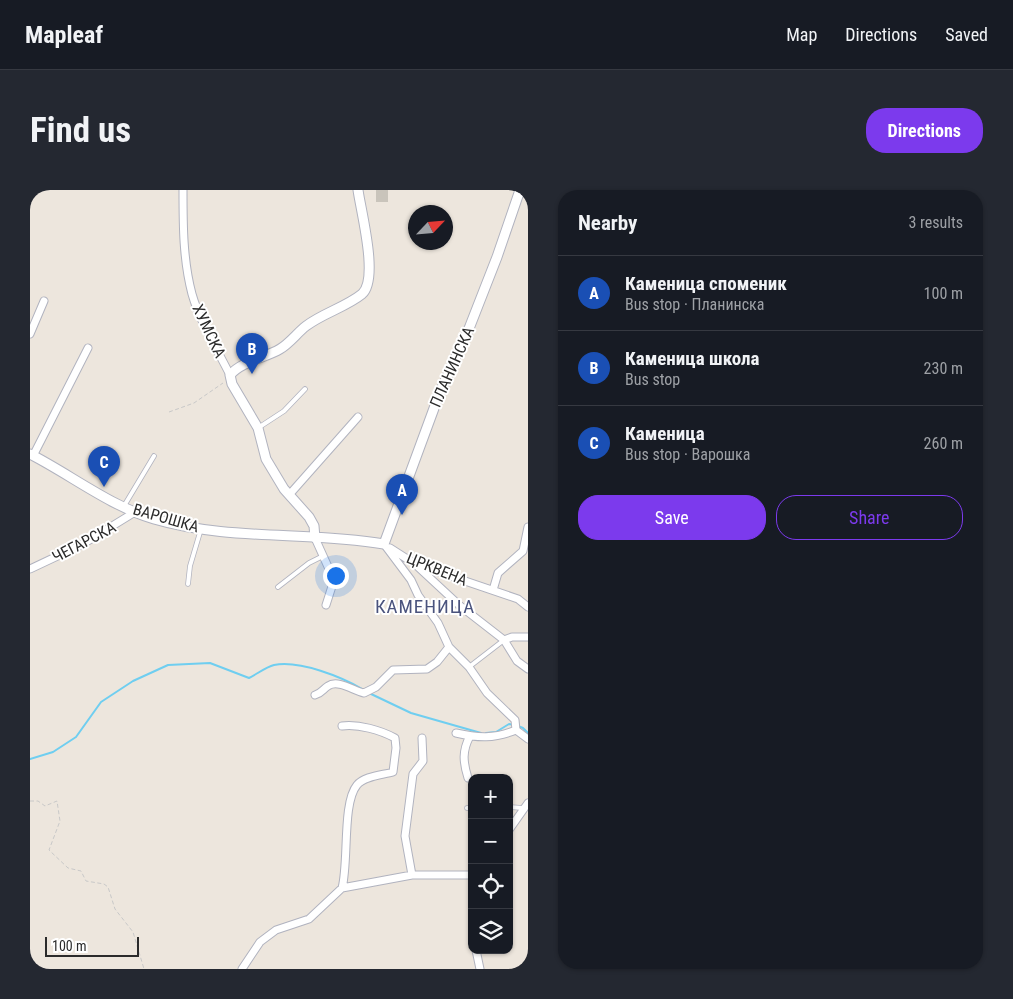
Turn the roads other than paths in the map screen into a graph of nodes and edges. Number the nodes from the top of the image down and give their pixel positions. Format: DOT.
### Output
graph roads {
  1 [pos="183,190"];
  2 [pos="358,190"];
  3 [pos="520,190"];
  4 [pos="44,301"];
  5 [pos="30,334"];
  6 [pos="88,348"];
  7 [pos="230,377"];
  8 [pos="305,389"];
  9 [pos="358,417"];
  10 [pos="258,428"];
  11 [pos="32,455"];
  12 [pos="154,456"];
  13 [pos="289,495"];
  14 [pos="124,506"];
  15 [pos="135,512"];
  16 [pos="528,527"];
  17 [pos="201,529"];
  18 [pos="315,538"];
  19 [pos="384,544"];
  20 [pos="323,556"];
  21 [pos="415,564"];
  22 [pos="30,569"];
  23 [pos="188,584"];
  24 [pos="278,587"];
  25 [pos="493,590"];
  26 [pos="326,605"];
  27 [pos="528,607"];
  28 [pos="528,637"];
  29 [pos="504,640"];
  30 [pos="449,647"];
  31 [pos="469,667"];
  32 [pos="528,669"];
  33 [pos="315,695"];
  34 [pos="342,726"];
  35 [pos="516,730"];
  36 [pos="456,733"];
  37 [pos="470,736"];
  38 [pos="422,738"];
  39 [pos="528,739"];
  40 [pos="468,778"];
  41 [pos="525,806"];
  42 [pos="513,824"];
  43 [pos="412,875"];
  44 [pos="468,875"];
  45 [pos="342,888"];
  46 [pos="477,954"];
  47 [pos="242,969"];
  48 [pos="480,969"];
  1 -- 7 [label="street, ХУМСКА"];
  2 -- 7 [label="street"];
  3 -- 19 [label="street, ПЛАНИНСКА"];
  4 -- 5 [label="street"];
  6 -- 11 [label="street"];
  7 -- 10 [label="street, ХУМСКА"];
  8 -- 10 [label="lane"];
  9 -- 13 [label="street"];
  10 -- 13 [label="street, ХУМСКА"];
  11 -- 14 [label="street, ВАРОШКА"];
  12 -- 14 [label="lane"];
  13 -- 18 [label="street, ХУМСКА"];
  14 -- 15 [label="street, ВАРОШКА"];
  15 -- 17 [label="street, ВАРОШКА"];
  15 -- 22 [label="street, ЧЕГАРСКА"];
  16 -- 25 [label="street"];
  17 -- 18 [label="street, ВАРОШКА"];
  17 -- 23 [label="lane"];
  18 -- 19 [label="street, ЦРКВЕНА"];
  18 -- 20 [label="street"];
  19 -- 21 [label="street, ЦРКВЕНА"];
  19 -- 30 [label="street"];
  20 -- 24 [label="lane"];
  20 -- 26 [label="street"];
  21 -- 25 [label="street, ЦРКВЕНА"];
  21 -- 29 [label="street"];
  25 -- 27 [label="street, ЦРКВЕНА"];
  28 -- 29 [label="street"];
  29 -- 31 [label="lane"];
  29 -- 32 [label="street"];
  30 -- 31 [label="street"];
  30 -- 33 [label="street"];
  31 -- 35 [label="street"];
  34 -- 45 [label="street"];
  35 -- 37 [label="street"];
  35 -- 39 [label="street"];
  36 -- 37 [label="street"];
  37 -- 40 [label="street"];
  38 -- 43 [label="street"];
  41 -- 42 [label="street"];
  43 -- 44 [label="street"];
  43 -- 45 [label="street"];
  45 -- 47 [label="street"];
  46 -- 48 [label="street"];
}
